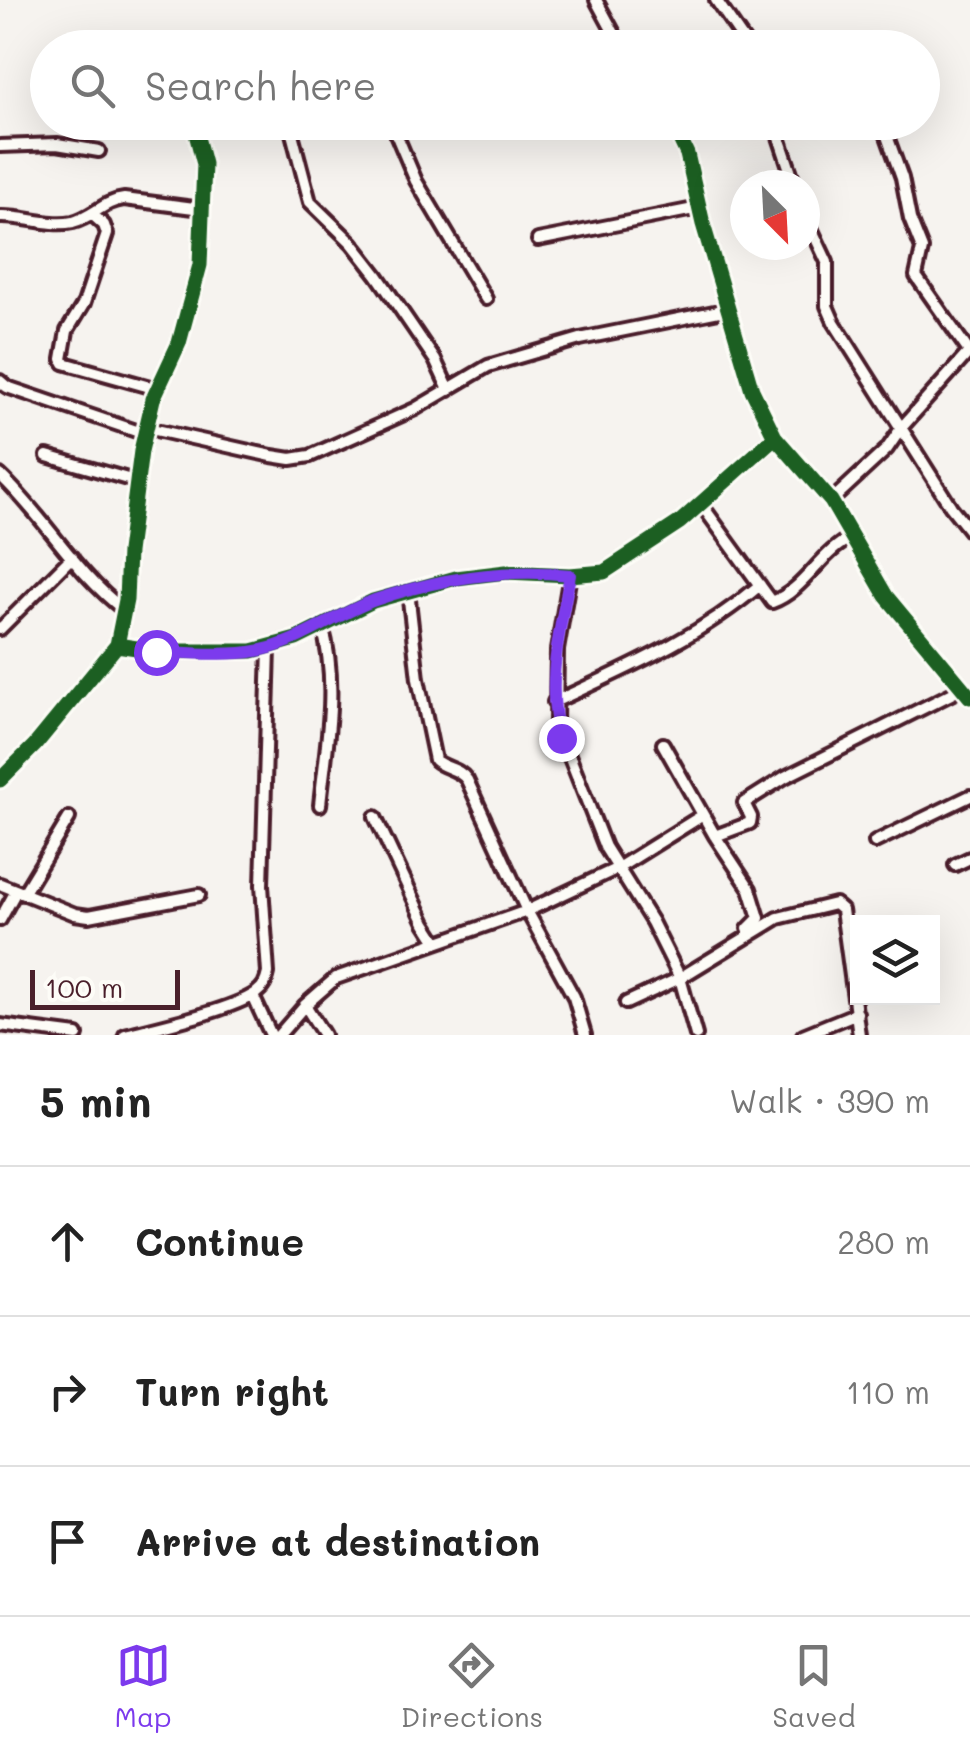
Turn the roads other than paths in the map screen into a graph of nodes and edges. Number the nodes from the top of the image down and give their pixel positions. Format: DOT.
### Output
graph roads {
  1 [pos="596,0"];
  2 [pos="716,0"];
  3 [pos="612,30"];
  4 [pos="737,30"];
  5 [pos="198,140"];
  6 [pos="294,140"];
  7 [pos="399,140"];
  8 [pos="680,140"];
  9 [pos="780,140"];
  10 [pos="888,140"];
  11 [pos="0,146"];
  12 [pos="99,151"];
  13 [pos="790,170"];
  14 [pos="700,208"];
  15 [pos="202,209"];
  16 [pos="93,215"];
  17 [pos="0,217"];
  18 [pos="538,240"];
  19 [pos="820,247"];
  20 [pos="486,298"];
  21 [pos="729,308"];
  22 [pos="970,353"];
  23 [pos="0,381"];
  24 [pos="157,389"];
  25 [pos="449,390"];
  26 [pos="902,427"];
  27 [pos="146,431"];
  28 [pos="775,437"];
  29 [pos="47,456"];
  30 [pos="0,475"];
  31 [pos="138,482"];
  32 [pos="831,501"];
  33 [pos="701,504"];
  34 [pos="970,531"];
  35 [pos="852,538"];
  36 [pos="72,557"];
  37 [pos="570,575"];
  38 [pos="760,585"];
  39 [pos="408,591"];
  40 [pos="124,610"];
  41 [pos="322,626"];
  42 [pos="0,629"];
  43 [pos="117,644"];
  44 [pos="269,648"];
  45 [pos="967,693"];
  46 [pos="554,702"];
  47 [pos="662,744"];
  48 [pos="0,780"];
  49 [pos="970,796"];
  50 [pos="320,805"];
  51 [pos="704,815"];
  52 [pos="69,818"];
  53 [pos="376,818"];
  54 [pos="715,836"];
  55 [pos="875,842"];
  56 [pos="970,858"];
  57 [pos="955,866"];
  58 [pos="618,868"];
  59 [pos="0,884"];
  60 [pos="20,893"];
  61 [pos="199,895"];
  62 [pos="526,911"];
  63 [pos="0,920"];
  64 [pos="746,935"];
  65 [pos="437,942"];
  66 [pos="680,978"];
  67 [pos="253,996"];
  68 [pos="626,1003"];
  69 [pos="305,1005"];
  70 [pos="857,1013"];
  71 [pos="0,1025"];
  72 [pos="76,1035"];
  73 [pos="125,1035"];
  74 [pos="270,1035"];
  75 [pos="279,1035"];
  76 [pos="324,1035"];
  77 [pos="585,1035"];
  78 [pos="696,1035"];
  79 [pos="803,1035"];
  80 [pos="859,1035"];
  1 -- 3 [label="street"];
  2 -- 4 [label="street"];
  5 -- 15 [label="street"];
  6 -- 25 [label="street"];
  7 -- 20 [label="street"];
  8 -- 14 [label="street"];
  9 -- 13 [label="street"];
  10 -- 22 [label="street"];
  11 -- 12 [label="street"];
  14 -- 18 [label="street"];
  14 -- 21 [label="street"];
  15 -- 16 [label="street"];
  15 -- 24 [label="street"];
  16 -- 17 [label="street"];
  16 -- 24 [label="street"];
  19 -- 26 [label="street"];
  21 -- 25 [label="street"];
  21 -- 28 [label="street"];
  22 -- 26 [label="street"];
  23 -- 27 [label="street"];
  24 -- 27 [label="street"];
  25 -- 27 [label="street"];
  26 -- 32 [label="street"];
  26 -- 34 [label="street"];
  27 -- 31 [label="street"];
  28 -- 32 [label="street"];
  28 -- 33 [label="street"];
  29 -- 31 [label="street"];
  30 -- 36 [label="street"];
  31 -- 40 [label="street"];
  32 -- 35 [label="street"];
  33 -- 37 [label="street"];
  33 -- 38 [label="street"];
  35 -- 38 [label="street"];
  35 -- 45 [label="street"];
  36 -- 40 [label="street"];
  36 -- 42 [label="street"];
  37 -- 39 [label="street"];
  37 -- 46 [label="street"];
  38 -- 46 [label="street"];
  39 -- 41 [label="street"];
  39 -- 62 [label="street"];
  40 -- 43 [label="street"];
  41 -- 44 [label="street"];
  41 -- 50 [label="street"];
  43 -- 44 [label="street"];
  43 -- 48 [label="street"];
  44 -- 67 [label="street"];
  45 -- 54 [label="street"];
  46 -- 58 [label="street"];
  47 -- 51 [label="street"];
  49 -- 55 [label="street"];
  51 -- 54 [label="street"];
  51 -- 58 [label="street"];
  52 -- 60 [label="street"];
  53 -- 65 [label="street"];
  54 -- 64 [label="street"];
  56 -- 57 [label="street"];
  58 -- 62 [label="street"];
  58 -- 66 [label="street"];
  59 -- 60 [label="street"];
  60 -- 61 [label="street"];
  60 -- 63 [label="street"];
  62 -- 65 [label="street"];
  62 -- 77 [label="street"];
  64 -- 66 [label="street"];
  64 -- 70 [label="street"];
  65 -- 69 [label="street"];
  66 -- 68 [label="street"];
  66 -- 78 [label="street"];
  67 -- 73 [label="street"];
  67 -- 74 [label="street"];
  69 -- 75 [label="street"];
  69 -- 76 [label="street"];
  70 -- 79 [label="street"];
  70 -- 80 [label="street"];
  71 -- 72 [label="street"];
}
